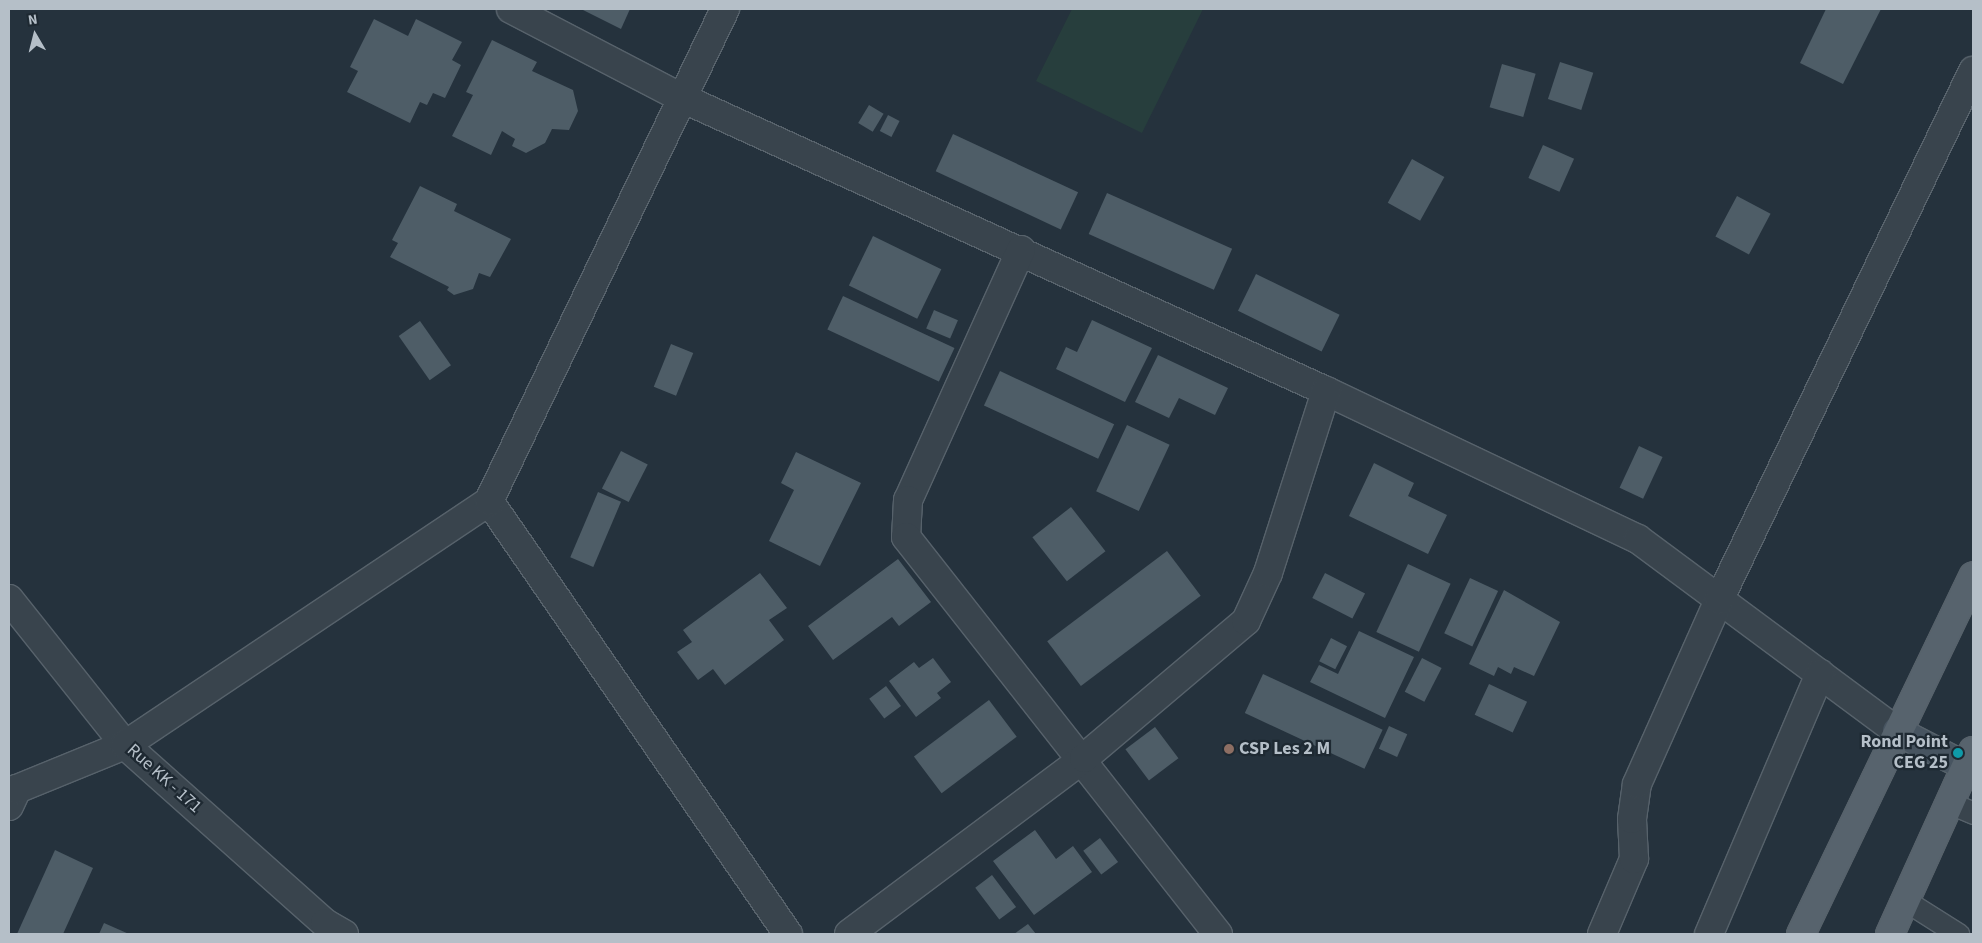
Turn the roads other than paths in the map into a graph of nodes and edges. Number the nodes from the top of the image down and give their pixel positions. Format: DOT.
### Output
graph roads {
  1 [pos="510,9"];
  2 [pos="725,9"];
  3 [pos="1973,71"];
  4 [pos="682,98"];
  5 [pos="1020,250"];
  6 [pos="1326,390"];
  7 [pos="489,501"];
  8 [pos="1973,576"];
  9 [pos="9,599"];
  10 [pos="1720,600"];
  11 [pos="1820,674"];
  12 [pos="1897,731"];
  13 [pos="125,745"];
  14 [pos="1084,758"];
  15 [pos="1971,763"];
  16 [pos="13,798"];
  17 [pos="1962,808"];
  18 [pos="1906,901"];
  19 [pos="344,934"];
  20 [pos="788,934"];
  21 [pos="848,934"];
  22 [pos="1218,934"];
  23 [pos="1602,934"];
  24 [pos="1709,934"];
  25 [pos="1801,934"];
  26 [pos="1890,934"];
  27 [pos="1958,934"];
  1 -- 4 [label="street"];
  2 -- 4 [label="street"];
  3 -- 10 [label="street"];
  4 -- 5 [label="street"];
  4 -- 7 [label="street"];
  5 -- 6 [label="street"];
  5 -- 14 [label="street"];
  6 -- 10 [label="street"];
  6 -- 14 [label="street"];
  7 -- 13 [label="street"];
  7 -- 20 [label="street"];
  8 -- 12 [label="main road"];
  9 -- 13 [label="street, Rue KK - 171"];
  10 -- 11 [label="street"];
  10 -- 23 [label="street"];
  11 -- 12 [label="street"];
  11 -- 24 [label="street"];
  12 -- 15 [label="main road"];
  12 -- 25 [label="main road"];
  13 -- 16 [label="street"];
  13 -- 19 [label="street, Rue KK - 171"];
  14 -- 21 [label="street"];
  14 -- 22 [label="street"];
  15 -- 17 [label="main road"];
  17 -- 18 [label="main road"];
  18 -- 26 [label="main road"];
  18 -- 27 [label="lane"];
}
